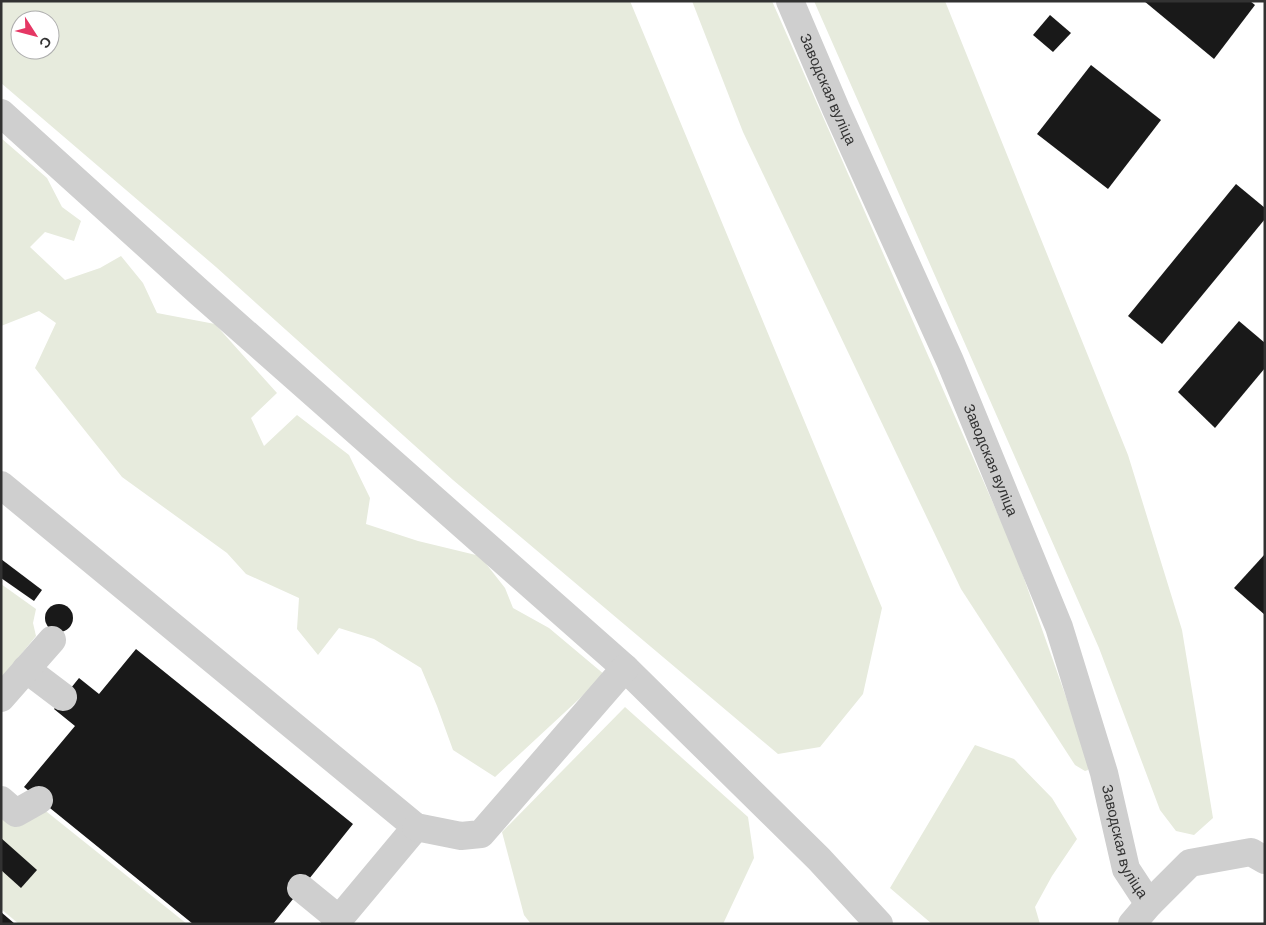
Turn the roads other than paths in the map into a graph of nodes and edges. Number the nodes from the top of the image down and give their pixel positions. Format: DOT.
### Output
graph roads {
  1 [pos="790,1"];
  2 [pos="1,113"];
  3 [pos="1,485"];
  4 [pos="52,640"];
  5 [pos="625,668"];
  6 [pos="26,669"];
  7 [pos="1,698"];
  8 [pos="63,698"];
  9 [pos="1,800"];
  10 [pos="39,800"];
  11 [pos="416,827"];
  12 [pos="1260,854"];
  13 [pos="301,888"];
  14 [pos="1141,914"];
  15 [pos="337,921"];
  16 [pos="879,924"];
  1 -- 14 [label="street, Заводская вуліца"];
  2 -- 5 [label="street"];
  3 -- 11 [label="street"];
  4 -- 6 [label="street"];
  5 -- 11 [label="street"];
  5 -- 16 [label="street"];
  6 -- 7 [label="street"];
  6 -- 8 [label="street"];
  9 -- 10 [label="street"];
  11 -- 15 [label="street"];
  12 -- 14 [label="street"];
  13 -- 15 [label="street"];
}
